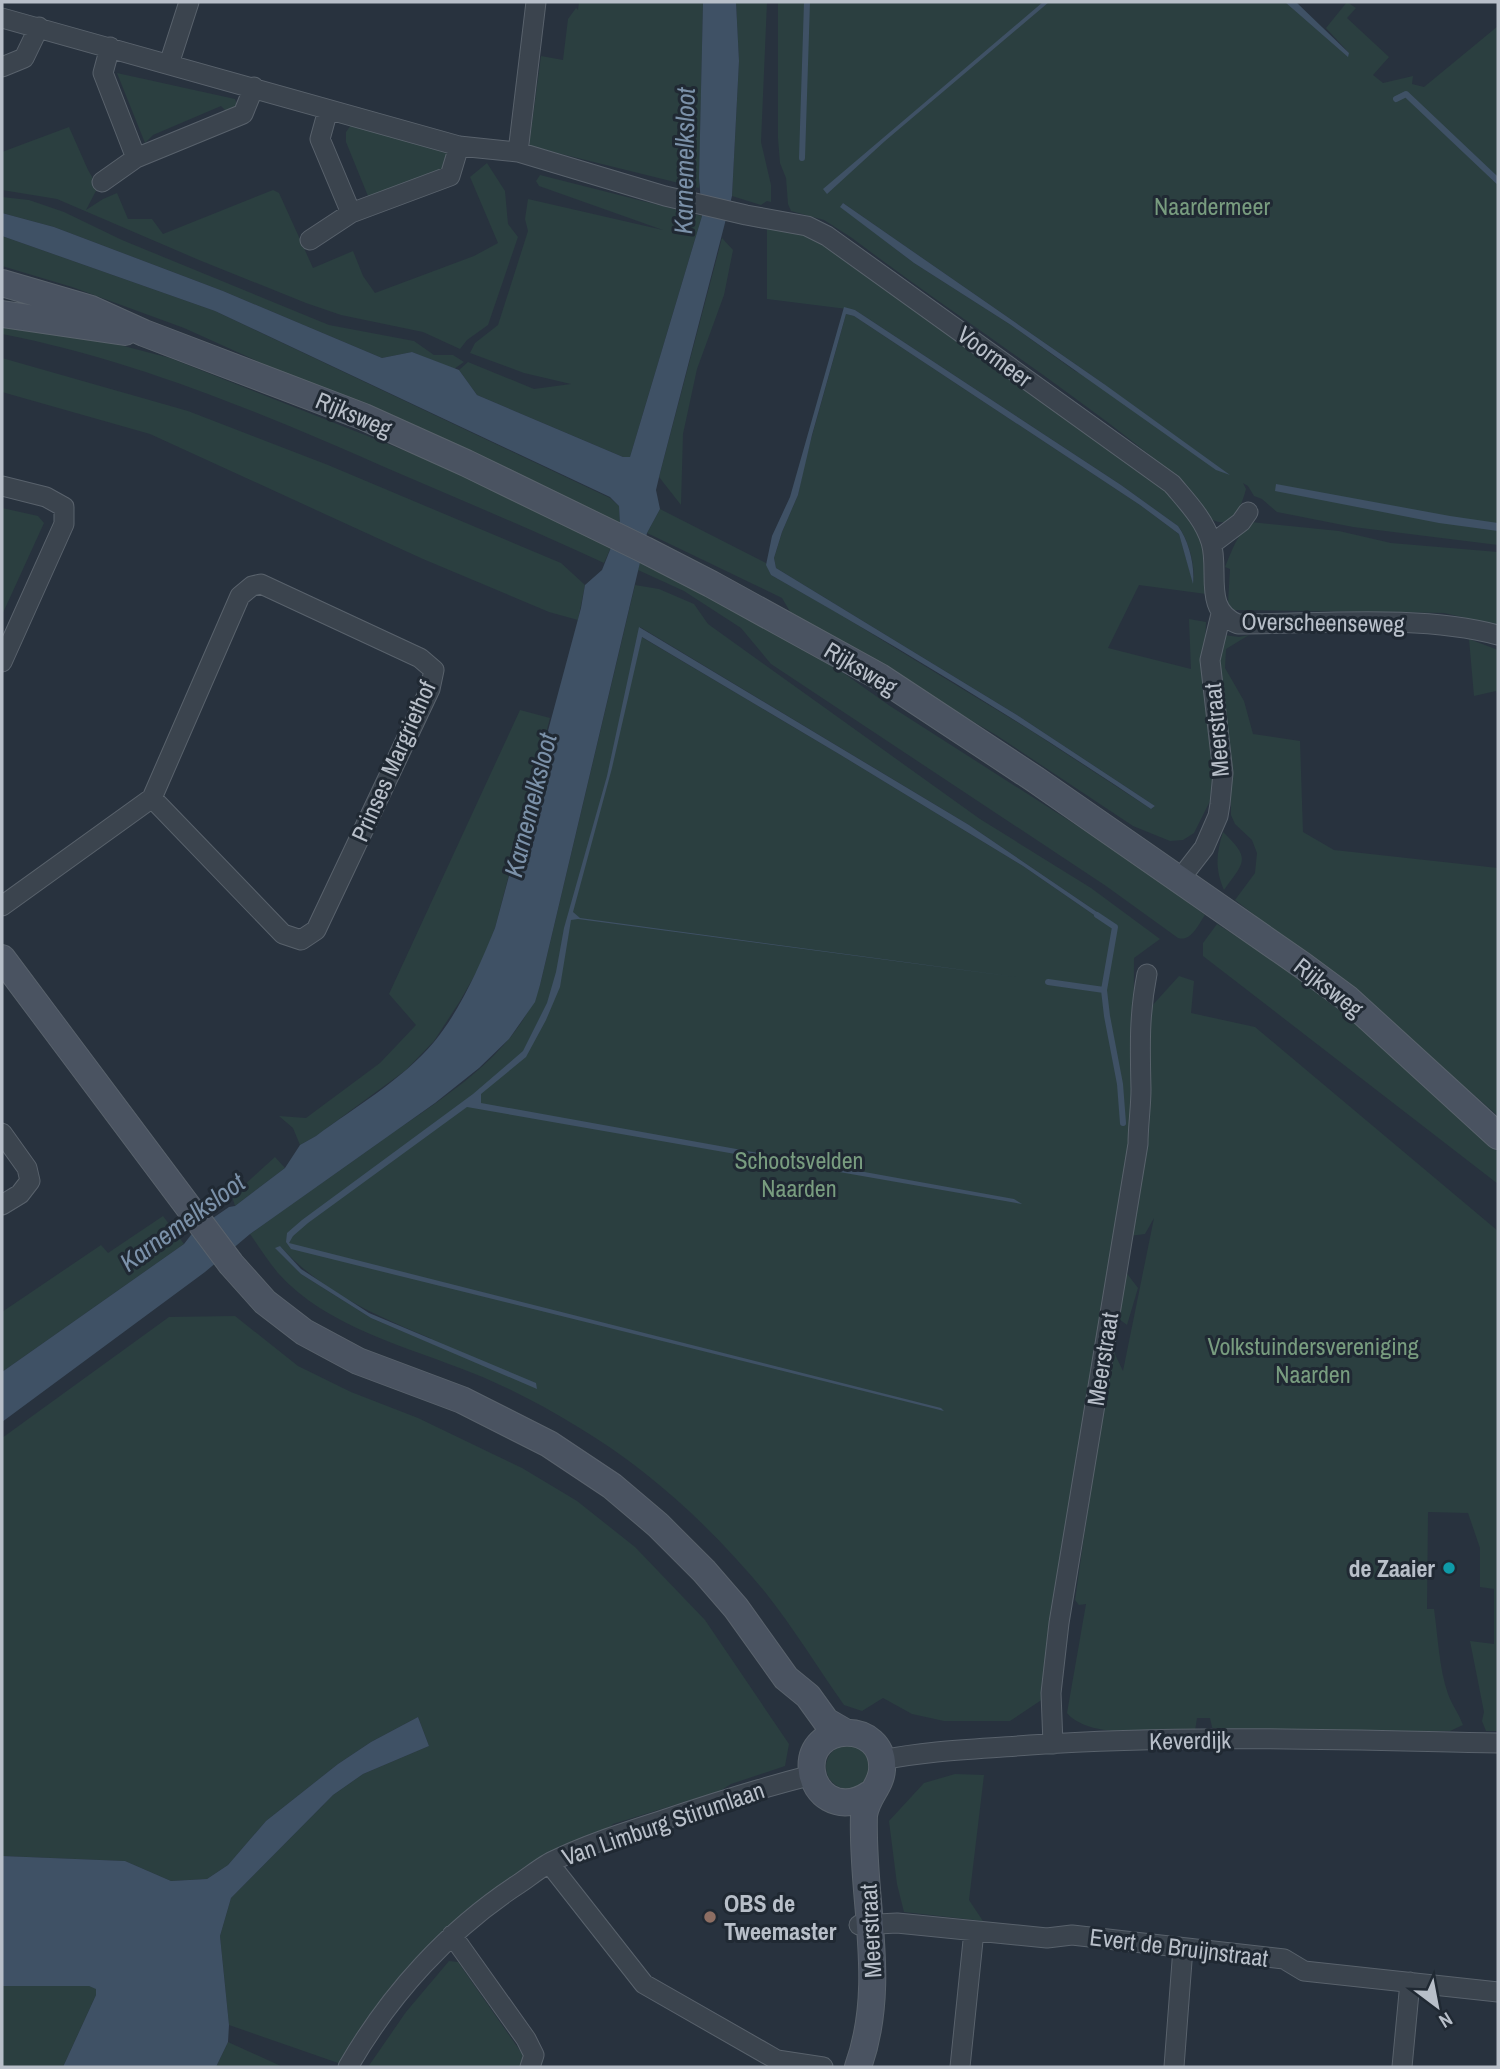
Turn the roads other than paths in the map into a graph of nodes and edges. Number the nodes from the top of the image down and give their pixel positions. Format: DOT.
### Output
graph roads {
  1 [pos="189,2"];
  2 [pos="536,2"];
  3 [pos="2,18"];
  4 [pos="39,27"];
  5 [pos="110,47"];
  6 [pos="169,64"];
  7 [pos="2,67"];
  8 [pos="254,88"];
  9 [pos="328,110"];
  10 [pos="459,146"];
  11 [pos="518,152"];
  12 [pos="136,158"];
  13 [pos="102,182"];
  14 [pos="351,213"];
  15 [pos="310,240"];
  16 [pos="2,283"];
  17 [pos="2,314"];
  18 [pos="144,333"];
  19 [pos="2,486"];
  20 [pos="1248,512"];
  21 [pos="1212,544"];
  22 [pos="1222,614"];
  23 [pos="1498,635"];
  24 [pos="2,662"];
  25 [pos="152,798"];
  26 [pos="1180,879"];
  27 [pos="3,902"];
  28 [pos="3,960"];
  29 [pos="1147,974"];
  30 [pos="2,1133"];
  31 [pos="1498,1136"];
  32 [pos="2,1205"];
  33 [pos="786,1678"];
  34 [pos="845,1732"];
  35 [pos="1498,1743"];
  36 [pos="1053,1744"];
  37 [pos="882,1760"];
  38 [pos="813,1765"];
  39 [pos="870,1794"];
  40 [pos="830,1798"];
  41 [pos="549,1863"];
  42 [pos="864,1924"];
  43 [pos="974,1931"];
  44 [pos="452,1935"];
  45 [pos="1183,1948"];
  46 [pos="1410,1982"];
  47 [pos="1498,1992"];
  48 [pos="348,2067"];
  49 [pos="530,2067"];
  50 [pos="823,2067"];
  51 [pos="857,2067"];
  52 [pos="960,2067"];
  53 [pos="1174,2067"];
  54 [pos="1402,2067"];
  1 -- 6 [label="street"];
  2 -- 11 [label="street"];
  3 -- 4 [label="street, Voormeer"];
  4 -- 5 [label="street, Voormeer"];
  4 -- 7 [label="street"];
  5 -- 6 [label="street, Voormeer"];
  5 -- 12 [label="street"];
  6 -- 8 [label="street, Voormeer"];
  8 -- 9 [label="street, Voormeer"];
  8 -- 12 [label="street"];
  9 -- 10 [label="street, Voormeer"];
  9 -- 14 [label="street"];
  10 -- 11 [label="street, Voormeer"];
  10 -- 14 [label="street"];
  11 -- 21 [label="street, Voormeer"];
  12 -- 13 [label="street"];
  14 -- 15 [label="street"];
  16 -- 18 [label="main road, Rijksweg"];
  17 -- 18 [label="main road, Rijksweg"];
  18 -- 26 [label="main road, Rijksweg"];
  19 -- 24 [label="street"];
  20 -- 21 [label="street"];
  21 -- 22 [label="street, Overscheenseweg"];
  22 -- 23 [label="street, Overscheenseweg"];
  22 -- 26 [label="street, Meerstraat"];
  25 -- 25 [label="street, Prinses Margriethof"];
  25 -- 27 [label="street"];
  26 -- 31 [label="main road, Rijksweg"];
  28 -- 33 [label="main road"];
  29 -- 36 [label="street, Meerstraat"];
  30 -- 32 [label="street"];
  33 -- 34 [label="main road"];
  33 -- 38 [label="main road"];
  34 -- 37 [label="main road"];
  34 -- 38 [label="main road"];
  35 -- 36 [label="street, Keverdijk"];
  36 -- 37 [label="street, Keverdijk"];
  37 -- 39 [label="main road"];
  38 -- 40 [label="main road"];
  38 -- 41 [label="street, Van Limburg Stirumlaan"];
  39 -- 40 [label="main road"];
  39 -- 42 [label="main road, Meerstraat"];
  40 -- 42 [label="main road, Meerstraat"];
  41 -- 44 [label="street, Van Limburg Stirumlaan"];
  41 -- 50 [label="street"];
  42 -- 43 [label="street, Evert de Bruijnstraat"];
  42 -- 51 [label="main road, Meerstraat"];
  43 -- 45 [label="street, Evert de Bruijnstraat"];
  43 -- 52 [label="street"];
  44 -- 48 [label="street, Van Limburg Stirumlaan"];
  44 -- 49 [label="street"];
  45 -- 46 [label="street, Evert de Bruijnstraat"];
  45 -- 53 [label="street"];
  46 -- 47 [label="street, Evert de Bruijnstraat"];
  46 -- 54 [label="street"];
}
